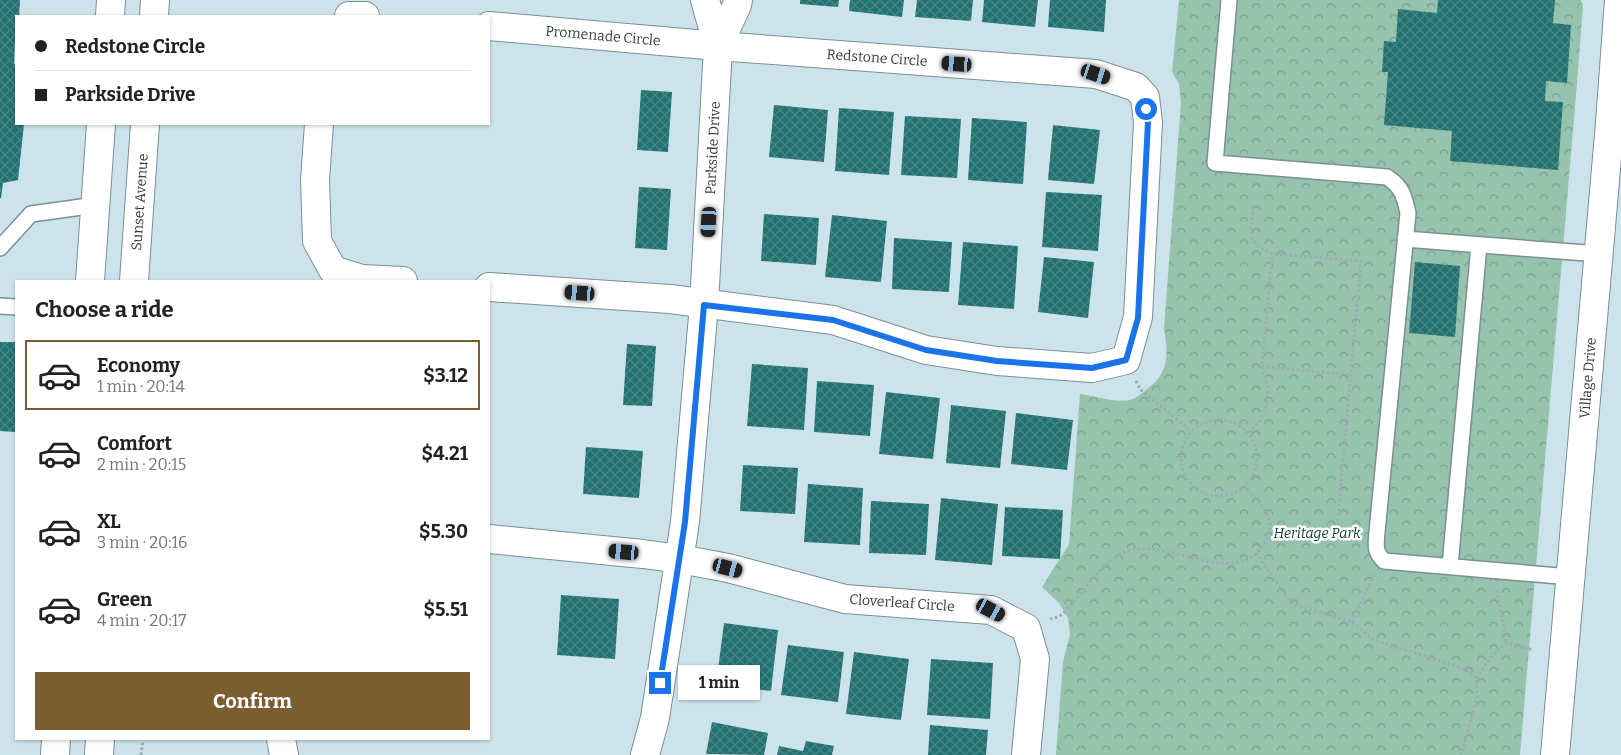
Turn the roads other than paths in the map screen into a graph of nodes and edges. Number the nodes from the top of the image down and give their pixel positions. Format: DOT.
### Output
graph roads {
  1 [pos="111,0"];
  2 [pos="155,0"];
  3 [pos="705,0"];
  4 [pos="738,0"];
  5 [pos="1229,0"];
  6 [pos="1618,0"];
  7 [pos="110,15"];
  8 [pos="154,15"];
  9 [pos="490,26"];
  10 [pos="718,46"];
  11 [pos="102,125"];
  12 [pos="146,125"];
  13 [pos="319,125"];
  14 [pos="96,205"];
  15 [pos="1405,239"];
  16 [pos="1479,245"];
  17 [pos="0,248"];
  18 [pos="1599,254"];
  19 [pos="327,276"];
  20 [pos="90,280"];
  21 [pos="134,280"];
  22 [pos="389,280"];
  23 [pos="490,287"];
  24 [pos="704,305"];
  25 [pos="0,306"];
  26 [pos="15,307"];
  27 [pos="490,539"];
  28 [pos="680,559"];
  29 [pos="1450,566"];
  30 [pos="1571,577"];
  31 [pos="56,740"];
  32 [pos="100,740"];
  33 [pos="281,740"];
  34 [pos="55,755"];
  35 [pos="99,755"];
  36 [pos="284,755"];
  37 [pos="645,755"];
  38 [pos="1026,755"];
  39 [pos="1555,755"];
  1 -- 7 [label="street"];
  2 -- 8 [label="street"];
  3 -- 10 [label="street, Parkside Drive"];
  4 -- 10 [label="street, Parkside Drive"];
  5 -- 15 [label="lane"];
  6 -- 18 [label="street, Village Drive"];
  9 -- 10 [label="street, Promenade Circle"];
  10 -- 24 [label="street, Parkside Drive"];
  10 -- 24 [label="street, Redstone Circle"];
  11 -- 14 [label="street"];
  12 -- 21 [label="street, Sunset Avenue"];
  13 -- 19 [label="street"];
  14 -- 17 [label="lane"];
  14 -- 20 [label="street"];
  15 -- 16 [label="lane"];
  15 -- 29 [label="lane"];
  16 -- 18 [label="lane"];
  16 -- 29 [label="lane"];
  18 -- 30 [label="street, Village Drive"];
  19 -- 22 [label="street"];
  23 -- 24 [label="street"];
  24 -- 28 [label="street, Parkside Drive"];
  25 -- 26 [label="lane"];
  27 -- 28 [label="street, Cloverleaf Circle"];
  28 -- 37 [label="street, Parkside Drive"];
  28 -- 38 [label="street, Cloverleaf Circle"];
  29 -- 30 [label="lane"];
  30 -- 39 [label="street, Village Drive"];
  31 -- 34 [label="street"];
  32 -- 35 [label="street"];
  33 -- 36 [label="street"];
}
